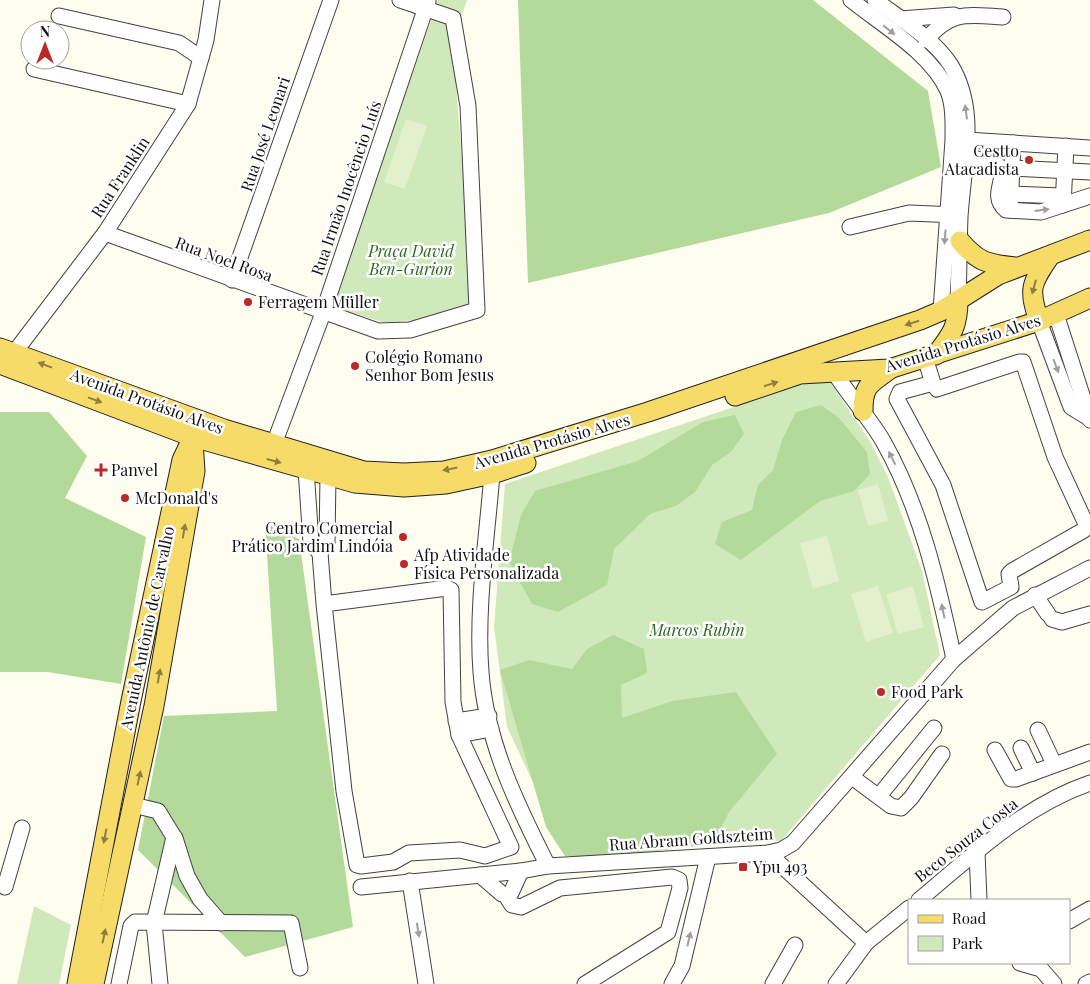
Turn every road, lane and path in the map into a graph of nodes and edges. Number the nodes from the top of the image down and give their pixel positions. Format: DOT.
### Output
graph roads {
  1 [pos="212,0"];
  2 [pos="331,0"];
  3 [pos="400,0"];
  4 [pos="851,0"];
  5 [pos="875,0"];
  6 [pos="427,5"];
  7 [pos="960,15"];
  8 [pos="60,16"];
  9 [pos="1003,17"];
  10 [pos="900,19"];
  11 [pos="926,40"];
  12 [pos="201,58"];
  13 [pos="38,70"];
  14 [pos="188,104"];
  15 [pos="967,140"];
  16 [pos="1013,143"];
  17 [pos="1066,146"];
  18 [pos="1090,148"];
  19 [pos="966,158"];
  20 [pos="1012,168"];
  21 [pos="1064,171"];
  22 [pos="1090,172"];
  23 [pos="1010,194"];
  24 [pos="1090,196"];
  25 [pos="1063,201"];
  26 [pos="1010,210"];
  27 [pos="954,215"];
  28 [pos="850,227"];
  29 [pos="105,233"];
  30 [pos="1090,240"];
  31 [pos="960,241"];
  32 [pos="1050,256"];
  33 [pos="1016,268"];
  34 [pos="232,280"];
  35 [pos="1090,298"];
  36 [pos="958,300"];
  37 [pos="940,311"];
  38 [pos="323,313"];
  39 [pos="1047,317"];
  40 [pos="818,354"];
  41 [pos="5,355"];
  42 [pos="930,356"];
  43 [pos="889,369"];
  44 [pos="834,372"];
  45 [pos="933,383"];
  46 [pos="863,412"];
  47 [pos="190,418"];
  48 [pos="1090,419"];
  49 [pos="162,425"];
  50 [pos="224,429"];
  51 [pos="193,437"];
  52 [pos="274,444"];
  53 [pos="227,448"];
  54 [pos="188,466"];
  55 [pos="306,469"];
  56 [pos="492,474"];
  57 [pos="328,476"];
  58 [pos="308,500"];
  59 [pos="328,501"];
  60 [pos="320,553"];
  61 [pos="1090,568"];
  62 [pos="1035,595"];
  63 [pos="324,604"];
  64 [pos="1090,614"];
  65 [pos="954,659"];
  66 [pos="129,710"];
  67 [pos="152,715"];
  68 [pos="490,722"];
  69 [pos="457,728"];
  70 [pos="934,728"];
  71 [pos="1038,730"];
  72 [pos="1021,748"];
  73 [pos="995,750"];
  74 [pos="1090,752"];
  75 [pos="942,754"];
  76 [pos="909,760"];
  77 [pos="1054,764"];
  78 [pos="1033,773"];
  79 [pos="927,774"];
  80 [pos="852,777"];
  81 [pos="1090,783"];
  82 [pos="879,796"];
  83 [pos="132,805"];
  84 [pos="22,828"];
  85 [pos="174,837"];
  86 [pos="978,852"];
  87 [pos="768,853"];
  88 [pos="708,857"];
  89 [pos="548,866"];
  90 [pos="521,871"];
  91 [pos="480,875"];
  92 [pos="410,882"];
  93 [pos="5,887"];
  94 [pos="362,887"];
  95 [pos="507,895"];
  96 [pos="920,899"];
  97 [pos="979,899"];
  98 [pos="908,909"];
  99 [pos="1090,909"];
  100 [pos="1070,920"];
  101 [pos="154,923"];
  102 [pos="221,923"];
  103 [pos="866,943"];
  104 [pos="795,945"];
  105 [pos="1024,964"];
  106 [pos="300,968"];
  107 [pos="1090,982"];
  108 [pos="76,984"];
  109 [pos="94,984"];
  110 [pos="119,984"];
  111 [pos="160,984"];
  112 [pos="426,984"];
  113 [pos="585,984"];
  114 [pos="672,984"];
  115 [pos="773,984"];
  116 [pos="836,984"];
  117 [pos="1054,984"];
  118 [pos="1086,984"];
  1 -- 12 [label="street, Rua Franklin"];
  2 -- 34 [label="street, Rua José Leonari"];
  3 -- 6 [label="street"];
  4 -- 27 [label="street, one-way"];
  5 -- 10 [label="street"];
  6 -- 38 [label="street, Rua Irmão Inocêncio Luís"];
  6 -- 38 [label="street, Rua Noel Rosa"];
  7 -- 9 [label="street"];
  7 -- 10 [label="street"];
  7 -- 11 [label="street"];
  8 -- 12 [label="street"];
  10 -- 11 [label="street"];
  15 -- 11 [label="street, one-way"];
  12 -- 14 [label="street, Rua Franklin"];
  13 -- 14 [label="street"];
  14 -- 29 [label="street, Rua Franklin"];
  15 -- 16 [label="street"];
  15 -- 19 [label="street"];
  16 -- 17 [label="street"];
  16 -- 20 [label="street"];
  17 -- 18 [label="street"];
  17 -- 21 [label="street"];
  19 -- 26 [label="street"];
  19 -- 27 [label="street"];
  20 -- 21 [label="street"];
  20 -- 23 [label="street"];
  21 -- 22 [label="street"];
  21 -- 25 [label="street"];
  23 -- 25 [label="street"];
  23 -- 26 [label="street"];
  24 -- 25 [label="street"];
  26 -- 25 [label="street, one-way"];
  27 -- 28 [label="street"];
  27 -- 31 [label="street"];
  27 -- 37 [label="street, one-way"];
  29 -- 34 [label="street, Rua Noel Rosa"];
  29 -- 41 [label="street, Rua Franklin"];
  30 -- 32 [label="main road, Avenida Protásio Alves"];
  31 -- 33 [label="main road"];
  31 -- 36 [label="street"];
  32 -- 33 [label="main road, Avenida Protásio Alves"];
  32 -- 39 [label="main road, one-way"];
  33 -- 36 [label="main road, Avenida Protásio Alves"];
  34 -- 38 [label="street, Rua Noel Rosa"];
  35 -- 39 [label="main road, Avenida Protásio Alves"];
  36 -- 37 [label="main road, Avenida Protásio Alves"];
  36 -- 42 [label="main road"];
  37 -- 40 [label="main road, Avenida Protásio Alves, one-way"];
  38 -- 52 [label="street, Rua Irmão Inocêncio Luís"];
  39 -- 42 [label="main road, Avenida Protásio Alves"];
  39 -- 48 [label="street"];
  40 -- 44 [label="main road"];
  40 -- 52 [label="main road, Avenida Protásio Alves, one-way"];
  47 -- 41 [label="main road, Avenida Protásio Alves, one-way"];
  41 -- 49 [label="main road, Avenida Protásio Alves, one-way"];
  42 -- 43 [label="main road, Avenida Protásio Alves"];
  42 -- 45 [label="street"];
  43 -- 44 [label="main road, Avenida Protásio Alves"];
  43 -- 46 [label="main road"];
  44 -- 46 [label="street"];
  56 -- 44 [label="main road, Avenida Protásio Alves, one-way"];
  45 -- 45 [label="street"];
  65 -- 46 [label="street, one-way"];
  47 -- 50 [label="main road, Avenida Protásio Alves"];
  47 -- 51 [label="main road"];
  49 -- 51 [label="main road, Avenida Protásio Alves"];
  49 -- 54 [label="main road"];
  50 -- 51 [label="main road"];
  50 -- 52 [label="main road, Avenida Protásio Alves"];
  51 -- 53 [label="main road, Avenida Protásio Alves"];
  51 -- 54 [label="main road, Avenida Antônio de Carvalho"];
  53 -- 54 [label="main road"];
  53 -- 55 [label="main road, Avenida Protásio Alves, one-way"];
  54 -- 66 [label="main road, Avenida Antônio de Carvalho"];
  67 -- 54 [label="main road, Avenida Antônio de Carvalho, one-way"];
  55 -- 57 [label="main road, Avenida Protásio Alves"];
  55 -- 58 [label="street"];
  56 -- 57 [label="main road, Avenida Protásio Alves"];
  56 -- 68 [label="street"];
  57 -- 59 [label="street"];
  58 -- 59 [label="street"];
  58 -- 60 [label="street"];
  59 -- 60 [label="street"];
  60 -- 63 [label="street"];
  61 -- 62 [label="street, Rua Abram Goldszteim"];
  62 -- 64 [label="street"];
  62 -- 65 [label="street, Rua Abram Goldszteim"];
  63 -- 69 [label="street"];
  63 -- 69 [label="street"];
  65 -- 80 [label="street, Rua Abram Goldszteim"];
  66 -- 67 [label="main road"];
  66 -- 108 [label="main road, Avenida Antônio de Carvalho, one-way"];
  83 -- 67 [label="main road, Avenida Antônio de Carvalho, one-way"];
  68 -- 69 [label="street"];
  68 -- 89 [label="street"];
  70 -- 76 [label="street"];
  71 -- 77 [label="street"];
  72 -- 78 [label="street"];
  73 -- 78 [label="street"];
  74 -- 77 [label="street"];
  75 -- 79 [label="street"];
  76 -- 79 [label="street"];
  76 -- 82 [label="street"];
  77 -- 78 [label="street"];
  79 -- 82 [label="street"];
  80 -- 82 [label="street"];
  80 -- 87 [label="street, Rua Abram Goldszteim"];
  81 -- 86 [label="street, Beco Souza Costa"];
  83 -- 85 [label="street"];
  109 -- 83 [label="main road, Avenida Antônio de Carvalho, one-way"];
  84 -- 93 [label="street"];
  85 -- 101 [label="street"];
  85 -- 102 [label="street"];
  86 -- 96 [label="street, Beco Souza Costa"];
  86 -- 97 [label="street"];
  87 -- 88 [label="street, Rua Abram Goldszteim"];
  87 -- 103 [label="street"];
  88 -- 89 [label="street, Rua Abram Goldszteim"];
  114 -- 88 [label="street, one-way"];
  89 -- 90 [label="street, Rua Abram Goldszteim"];
  90 -- 91 [label="street, Rua Abram Goldszteim"];
  90 -- 95 [label="street"];
  91 -- 92 [label="street, Rua Abram Goldszteim"];
  91 -- 95 [label="street"];
  92 -- 94 [label="street, Rua Abram Goldszteim"];
  92 -- 112 [label="street, one-way"];
  95 -- 113 [label="street"];
  98 -- 103 [label="street"];
  99 -- 100 [label="street"];
  101 -- 102 [label="street"];
  101 -- 110 [label="street"];
  101 -- 111 [label="street"];
  102 -- 106 [label="street"];
  103 -- 116 [label="street"];
  104 -- 115 [label="street"];
  105 -- 117 [label="street"];
  107 -- 118 [label="street"];
}
